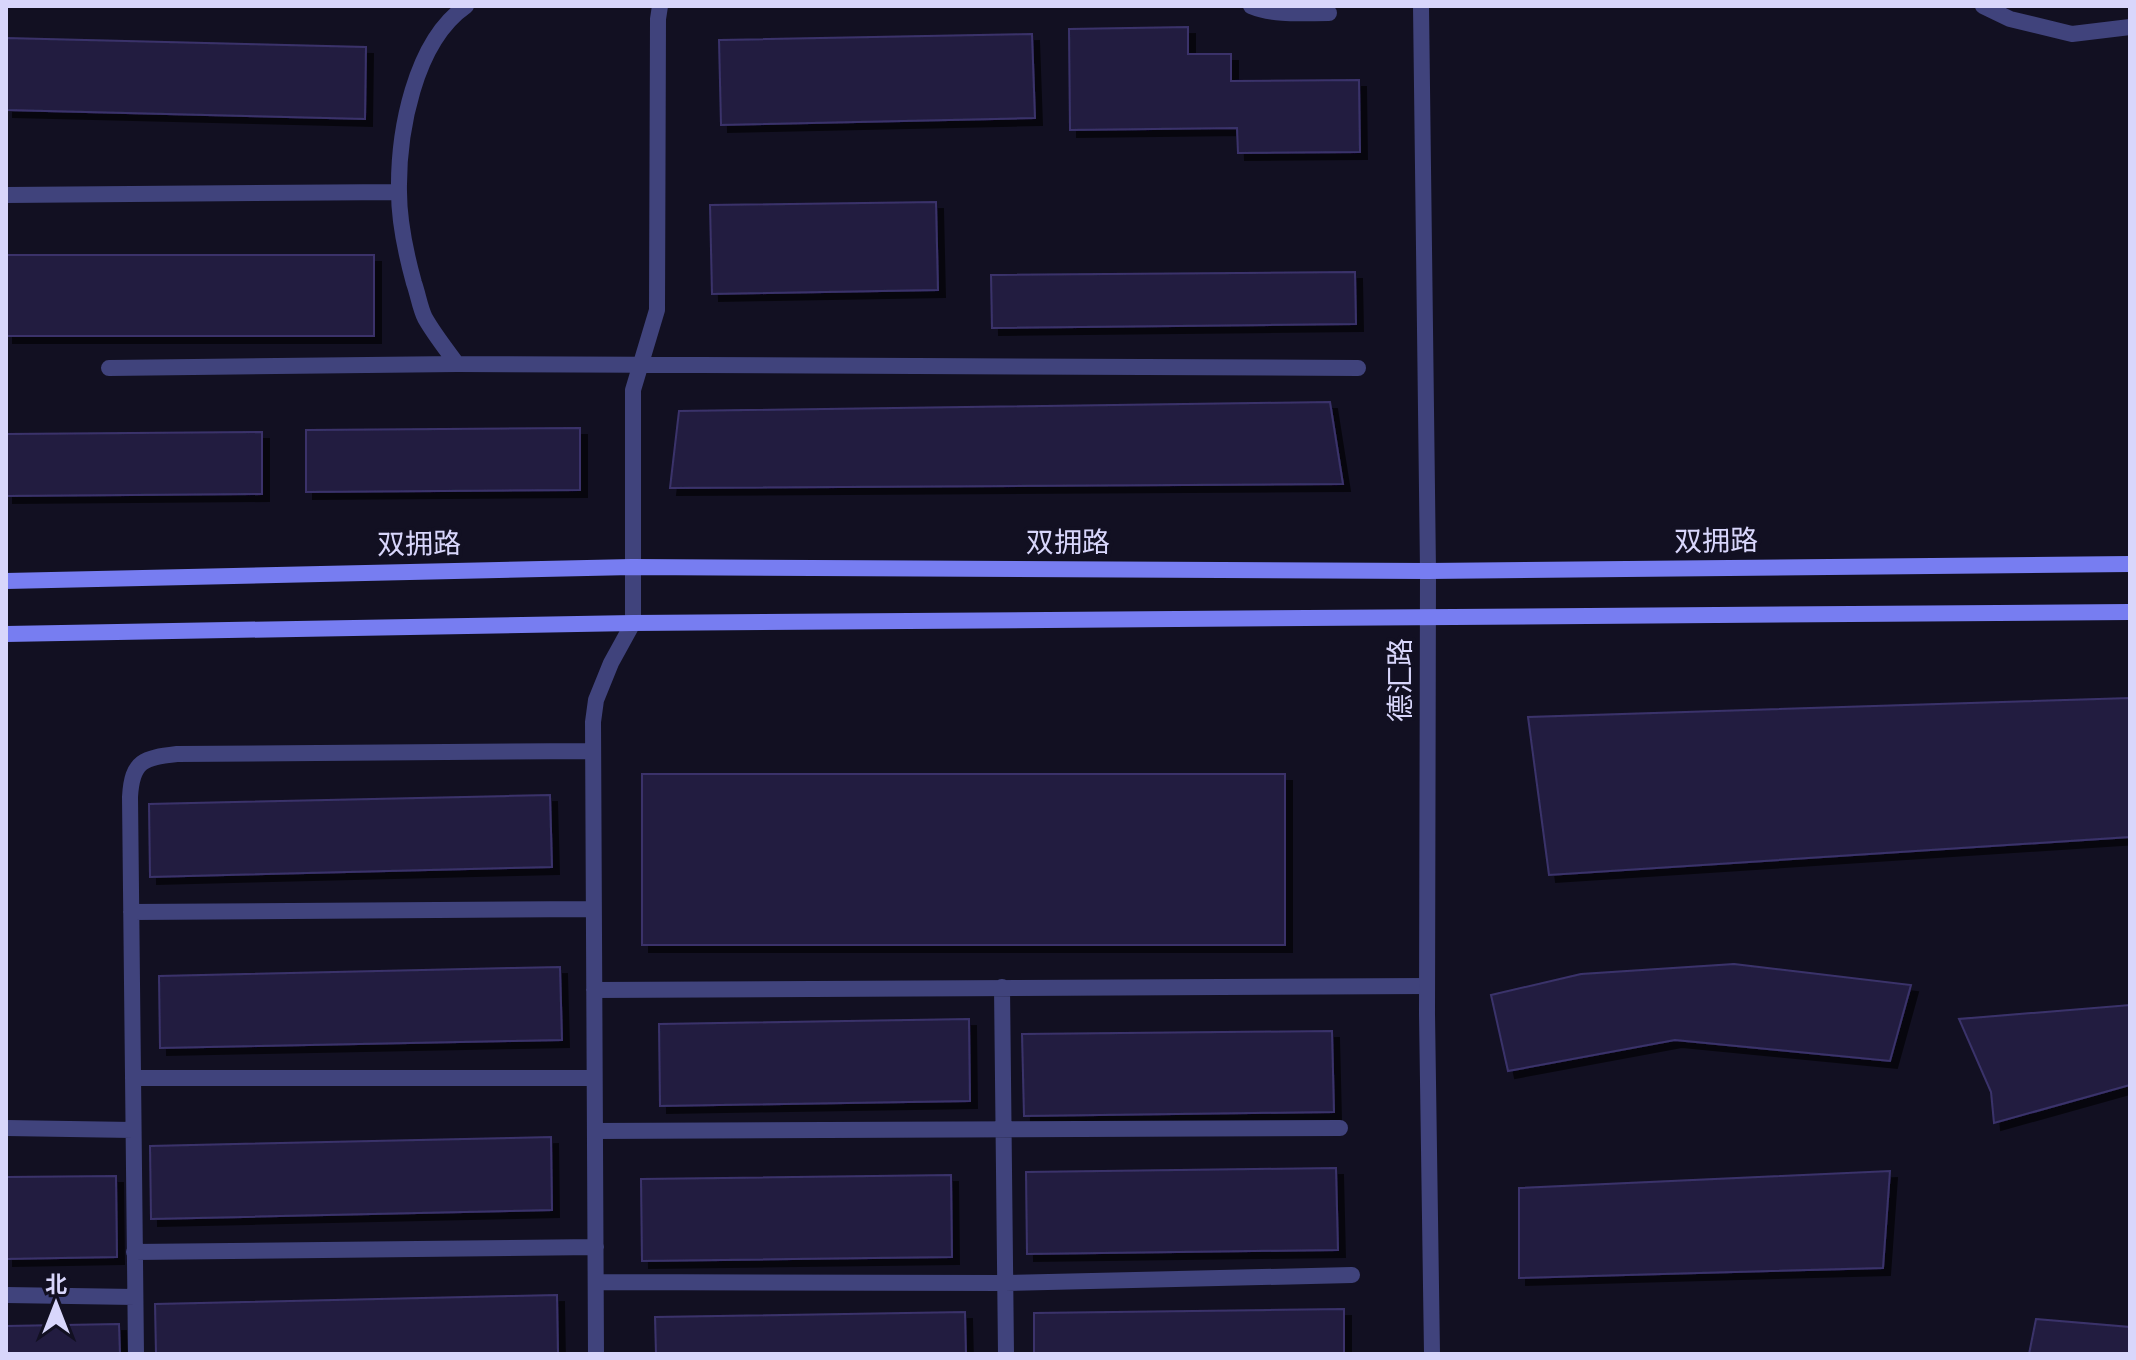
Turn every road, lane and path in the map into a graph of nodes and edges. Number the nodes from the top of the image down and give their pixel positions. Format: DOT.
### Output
graph roads {
  1 [pos="466,6"];
  2 [pos="660,6"];
  3 [pos="1251,6"];
  4 [pos="1421,6"];
  5 [pos="1983,6"];
  6 [pos="1329,13"];
  7 [pos="2130,27"];
  8 [pos="399,192"];
  9 [pos="6,195"];
  10 [pos="457,364"];
  11 [pos="639,367"];
  12 [pos="109,368"];
  13 [pos="1358,368"];
  14 [pos="2130,564"];
  15 [pos="632,567"];
  16 [pos="1428,571"];
  17 [pos="6,581"];
  18 [pos="2130,612"];
  19 [pos="1428,615"];
  20 [pos="633,623"];
  21 [pos="6,634"];
  22 [pos="593,751"];
  23 [pos="593,909"];
  24 [pos="131,912"];
  25 [pos="1427,986"];
  26 [pos="1002,987"];
  27 [pos="594,990"];
  28 [pos="133,1078"];
  29 [pos="594,1078"];
  30 [pos="6,1128"];
  31 [pos="1340,1128"];
  32 [pos="133,1130"];
  33 [pos="595,1131"];
  34 [pos="1003,1131"];
  35 [pos="596,1247"];
  36 [pos="134,1252"];
  37 [pos="1352,1275"];
  38 [pos="597,1282"];
  39 [pos="1005,1283"];
  40 [pos="6,1295"];
  41 [pos="135,1297"];
  42 [pos="136,1354"];
  43 [pos="596,1354"];
  44 [pos="1006,1354"];
  45 [pos="1432,1354"];
  1 -- 8 [label="street"];
  2 -- 11 [label="street"];
  3 -- 6 [label="street"];
  4 -- 16 [label="street, 德汇路"];
  5 -- 7 [label="street"];
  8 -- 9 [label="street"];
  8 -- 10 [label="street"];
  10 -- 11 [label="street"];
  10 -- 12 [label="street"];
  11 -- 13 [label="street"];
  11 -- 15 [label="street"];
  14 -- 16 [label="main road, 双拥路"];
  15 -- 16 [label="main road, 双拥路"];
  15 -- 17 [label="main road, 双拥路"];
  15 -- 20 [label="street"];
  16 -- 19 [label="street, 德汇路"];
  18 -- 19 [label="main road"];
  19 -- 20 [label="main road"];
  19 -- 25 [label="street, 德汇路"];
  20 -- 21 [label="main road"];
  20 -- 22 [label="street"];
  22 -- 23 [label="street"];
  22 -- 24 [label="street"];
  23 -- 24 [label="street"];
  23 -- 27 [label="street"];
  24 -- 28 [label="street"];
  25 -- 26 [label="street"];
  25 -- 45 [label="street, 德汇路"];
  26 -- 27 [label="street"];
  26 -- 34 [label="street"];
  27 -- 29 [label="street"];
  28 -- 29 [label="street"];
  28 -- 32 [label="street"];
  29 -- 33 [label="street"];
  30 -- 32 [label="street"];
  31 -- 34 [label="street"];
  32 -- 36 [label="street"];
  33 -- 34 [label="street"];
  33 -- 35 [label="street"];
  34 -- 39 [label="street"];
  35 -- 36 [label="street"];
  35 -- 38 [label="street"];
  36 -- 41 [label="street"];
  37 -- 39 [label="street"];
  38 -- 39 [label="street"];
  38 -- 43 [label="street"];
  39 -- 44 [label="street"];
  40 -- 41 [label="street"];
  41 -- 42 [label="street"];
}
